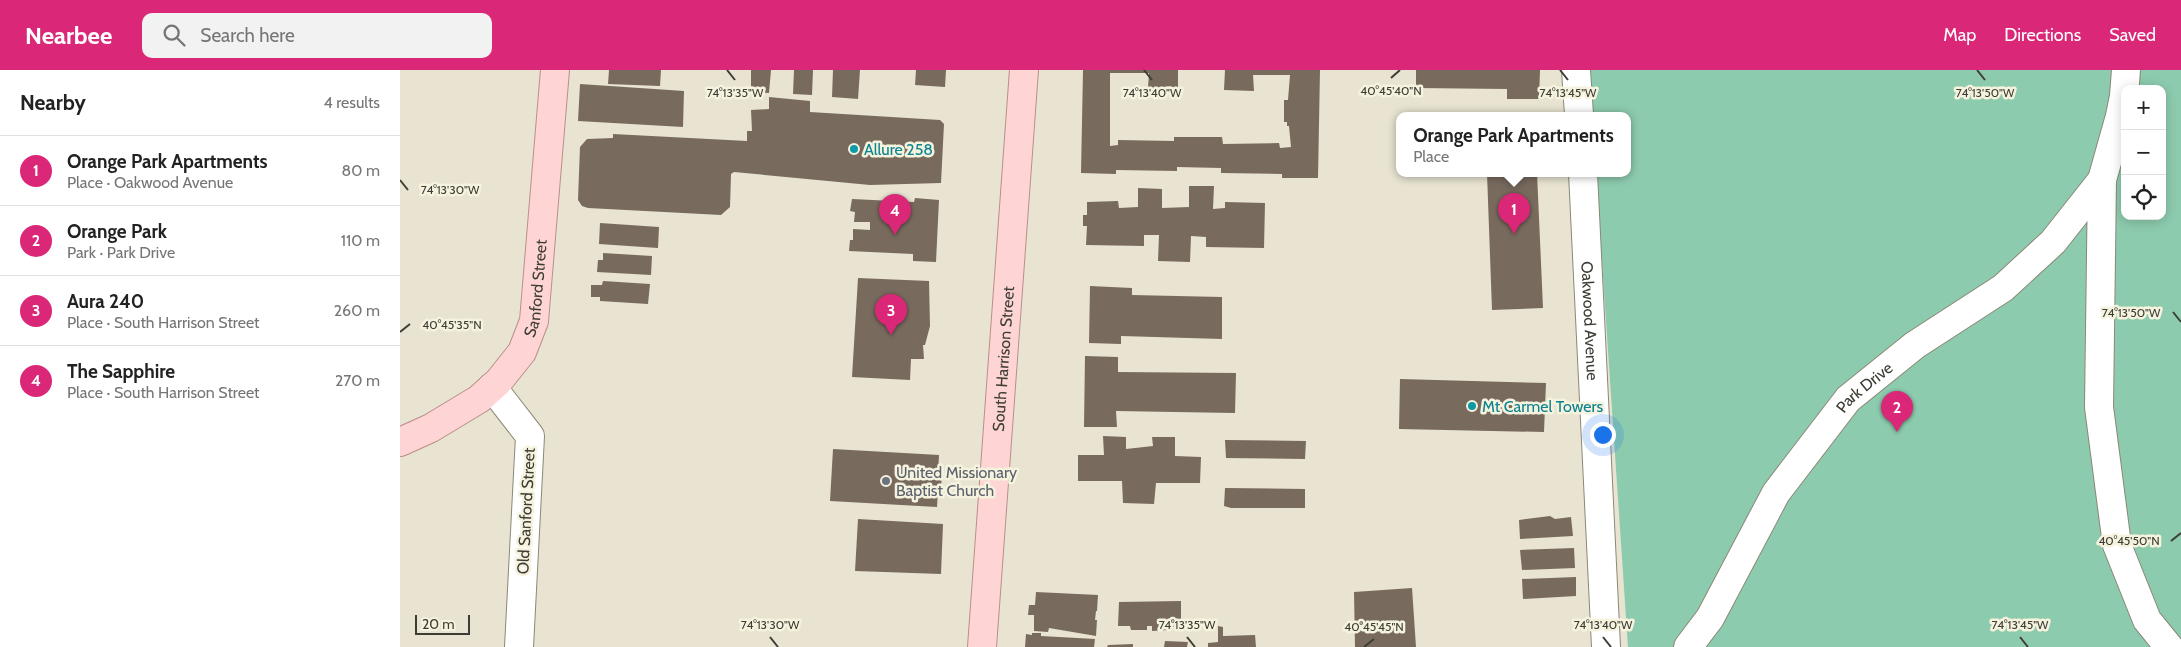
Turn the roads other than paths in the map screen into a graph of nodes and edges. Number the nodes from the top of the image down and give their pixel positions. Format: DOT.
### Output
graph roads {
  1 [pos="555,70"];
  2 [pos="1024,70"];
  3 [pos="1576,70"];
  4 [pos="2126,70"];
  5 [pos="1579,112"];
  6 [pos="1584,177"];
  7 [pos="2102,180"];
  8 [pos="492,387"];
  9 [pos="400,442"];
  10 [pos="519,647"];
  11 [pos="982,647"];
  12 [pos="1606,647"];
  13 [pos="1688,647"];
  14 [pos="2169,647"];
  1 -- 8 [label="main road, Sanford Street"];
  2 -- 11 [label="main road, South Harrison Street"];
  3 -- 5 [label="street"];
  4 -- 7 [label="street, Park Drive"];
  6 -- 12 [label="street, Oakwood Avenue"];
  7 -- 13 [label="street, Park Drive"];
  7 -- 14 [label="street, Park Drive"];
  8 -- 9 [label="main road, Sanford Street"];
  8 -- 10 [label="street, Old Sanford Street"];
}
